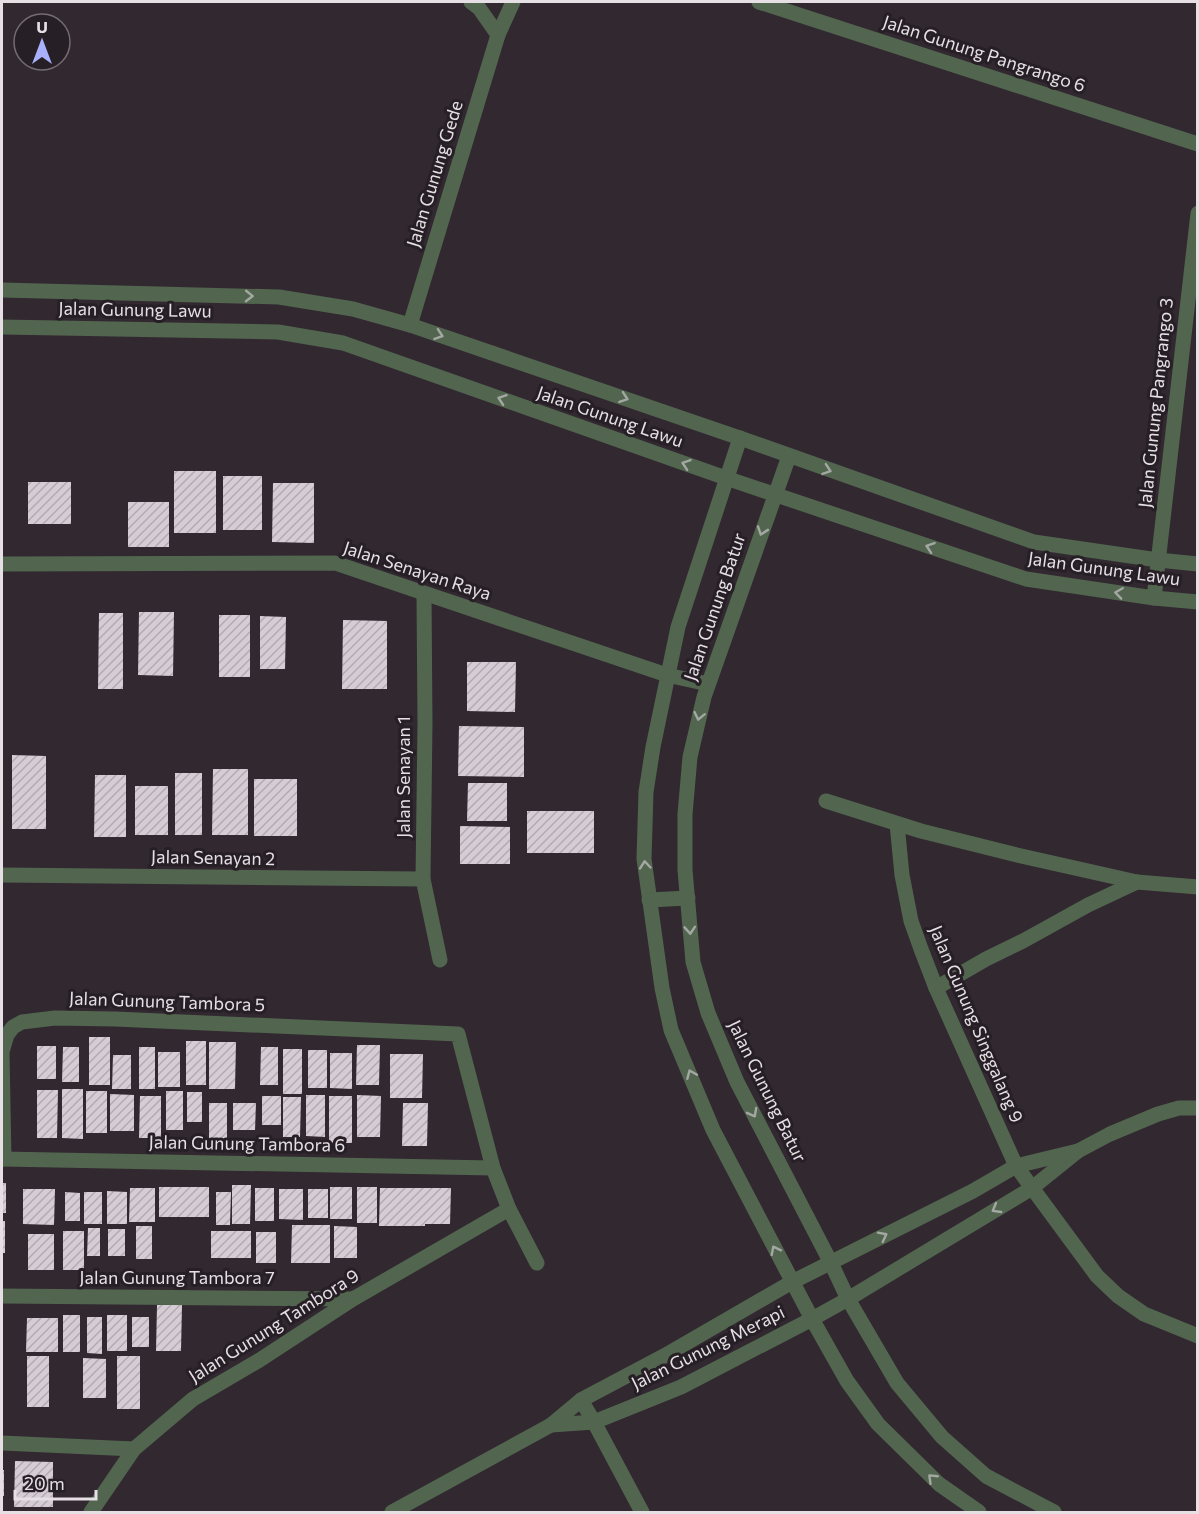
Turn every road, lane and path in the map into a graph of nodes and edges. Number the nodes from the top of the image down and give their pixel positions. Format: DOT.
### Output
graph roads {
  1 [pos="471,2"];
  2 [pos="513,2"];
  3 [pos="759,2"];
  4 [pos="498,34"];
  5 [pos="1197,144"];
  6 [pos="1197,213"];
  7 [pos="2,290"];
  8 [pos="410,325"];
  9 [pos="2,327"];
  10 [pos="1191,335"];
  11 [pos="740,438"];
  12 [pos="789,456"];
  13 [pos="726,478"];
  14 [pos="775,495"];
  15 [pos="1158,560"];
  16 [pos="2,564"];
  17 [pos="1197,564"];
  18 [pos="424,594"];
  19 [pos="1154,598"];
  20 [pos="1197,602"];
  21 [pos="667,675"];
  22 [pos="708,684"];
  23 [pos="826,801"];
  24 [pos="897,824"];
  25 [pos="2,875"];
  26 [pos="423,879"];
  27 [pos="1137,882"];
  28 [pos="1197,887"];
  29 [pos="688,898"];
  30 [pos="649,900"];
  31 [pos="440,960"];
  32 [pos="936,988"];
  33 [pos="1197,1108"];
  34 [pos="1078,1151"];
  35 [pos="3,1160"];
  36 [pos="1016,1166"];
  37 [pos="493,1168"];
  38 [pos="1032,1188"];
  39 [pos="509,1209"];
  40 [pos="537,1263"];
  41 [pos="831,1263"];
  42 [pos="792,1281"];
  43 [pos="2,1296"];
  44 [pos="353,1299"];
  45 [pos="848,1299"];
  46 [pos="812,1319"];
  47 [pos="1197,1336"];
  48 [pos="580,1400"];
  49 [pos="594,1422"];
  50 [pos="551,1425"];
  51 [pos="2,1443"];
  52 [pos="134,1449"];
  53 [pos="91,1512"];
  54 [pos="392,1512"];
  55 [pos="642,1512"];
  56 [pos="979,1512"];
  57 [pos="1054,1512"];
  1 -- 4 [label="street"];
  2 -- 4 [label="street, Jalan Gunung Gede"];
  3 -- 5 [label="street, Jalan Gunung Pangrango 6"];
  4 -- 8 [label="street, Jalan Gunung Gede"];
  6 -- 10 [label="street, Jalan Gunung Pangrango 3"];
  7 -- 8 [label="street, Jalan Gunung Lawu, one-way"];
  8 -- 11 [label="street, Jalan Gunung Lawu, one-way"];
  13 -- 9 [label="street, Jalan Gunung Lawu, one-way"];
  10 -- 15 [label="street, Jalan Gunung Pangrango 3"];
  11 -- 12 [label="street, Jalan Gunung Lawu"];
  11 -- 13 [label="street, Jalan Gunung Batur"];
  12 -- 14 [label="street, Jalan Gunung Batur"];
  12 -- 15 [label="street, Jalan Gunung Lawu, one-way"];
  13 -- 14 [label="street, Jalan Gunung Lawu"];
  13 -- 21 [label="street, Jalan Gunung Batur"];
  19 -- 14 [label="street, Jalan Gunung Lawu, one-way"];
  14 -- 22 [label="street, Jalan Gunung Batur, one-way"];
  15 -- 17 [label="street, Jalan Gunung Lawu"];
  15 -- 19 [label="street, Jalan Gunung Pangrango 3"];
  16 -- 18 [label="street, Jalan Senayan Raya"];
  18 -- 21 [label="street, Jalan Senayan Raya"];
  18 -- 26 [label="street, Jalan Senayan 1"];
  19 -- 20 [label="street, Jalan Gunung Lawu"];
  21 -- 22 [label="street, Jalan Senayan Raya"];
  30 -- 21 [label="street, Jalan Gunung Batur, one-way"];
  22 -- 29 [label="street, Jalan Gunung Batur, one-way"];
  23 -- 24 [label="street"];
  24 -- 27 [label="street"];
  24 -- 32 [label="street, Jalan Gunung Singgalang 9"];
  25 -- 26 [label="street, Jalan Senayan 2"];
  26 -- 31 [label="street, Jalan Senayan 1"];
  27 -- 28 [label="street"];
  27 -- 32 [label="street"];
  29 -- 30 [label="street"];
  29 -- 41 [label="street, Jalan Gunung Batur, one-way"];
  42 -- 30 [label="street, Jalan Gunung Batur, one-way"];
  32 -- 36 [label="street, Jalan Gunung Singgalang 9"];
  33 -- 34 [label="street"];
  34 -- 36 [label="street, Jalan Gunung Merapi"];
  34 -- 38 [label="street, Jalan Gunung Merapi"];
  35 -- 37 [label="street, Jalan Gunung Tambora 6"];
  35 -- 37 [label="street, Jalan Gunung Tambora 5"];
  36 -- 38 [label="street, Jalan Gunung Singgalang 9"];
  41 -- 36 [label="street, Jalan Gunung Merapi, one-way"];
  37 -- 39 [label="street"];
  38 -- 45 [label="street, Jalan Gunung Merapi, one-way"];
  38 -- 47 [label="street, Jalan Gunung Singgalang 9"];
  39 -- 40 [label="street"];
  39 -- 44 [label="street, Jalan Gunung Tambora 9"];
  41 -- 42 [label="street, Jalan Gunung Merapi"];
  41 -- 45 [label="street, Jalan Gunung Batur"];
  42 -- 46 [label="street, Jalan Gunung Batur"];
  42 -- 48 [label="street, Jalan Gunung Merapi"];
  43 -- 44 [label="street, Jalan Gunung Tambora 7"];
  44 -- 52 [label="street, Jalan Gunung Tambora 9"];
  45 -- 46 [label="street, Jalan Gunung Merapi"];
  45 -- 57 [label="street, Jalan Gunung Batur"];
  46 -- 49 [label="street, Jalan Gunung Merapi"];
  56 -- 46 [label="street, Jalan Gunung Batur, one-way"];
  48 -- 49 [label="street"];
  48 -- 50 [label="street, Jalan Gunung Merapi"];
  49 -- 50 [label="street, Jalan Gunung Merapi"];
  49 -- 55 [label="street"];
  50 -- 54 [label="street, Jalan Gunung Merapi"];
  51 -- 52 [label="street"];
  52 -- 53 [label="street, Jalan Gunung Tambora 9"];
}
